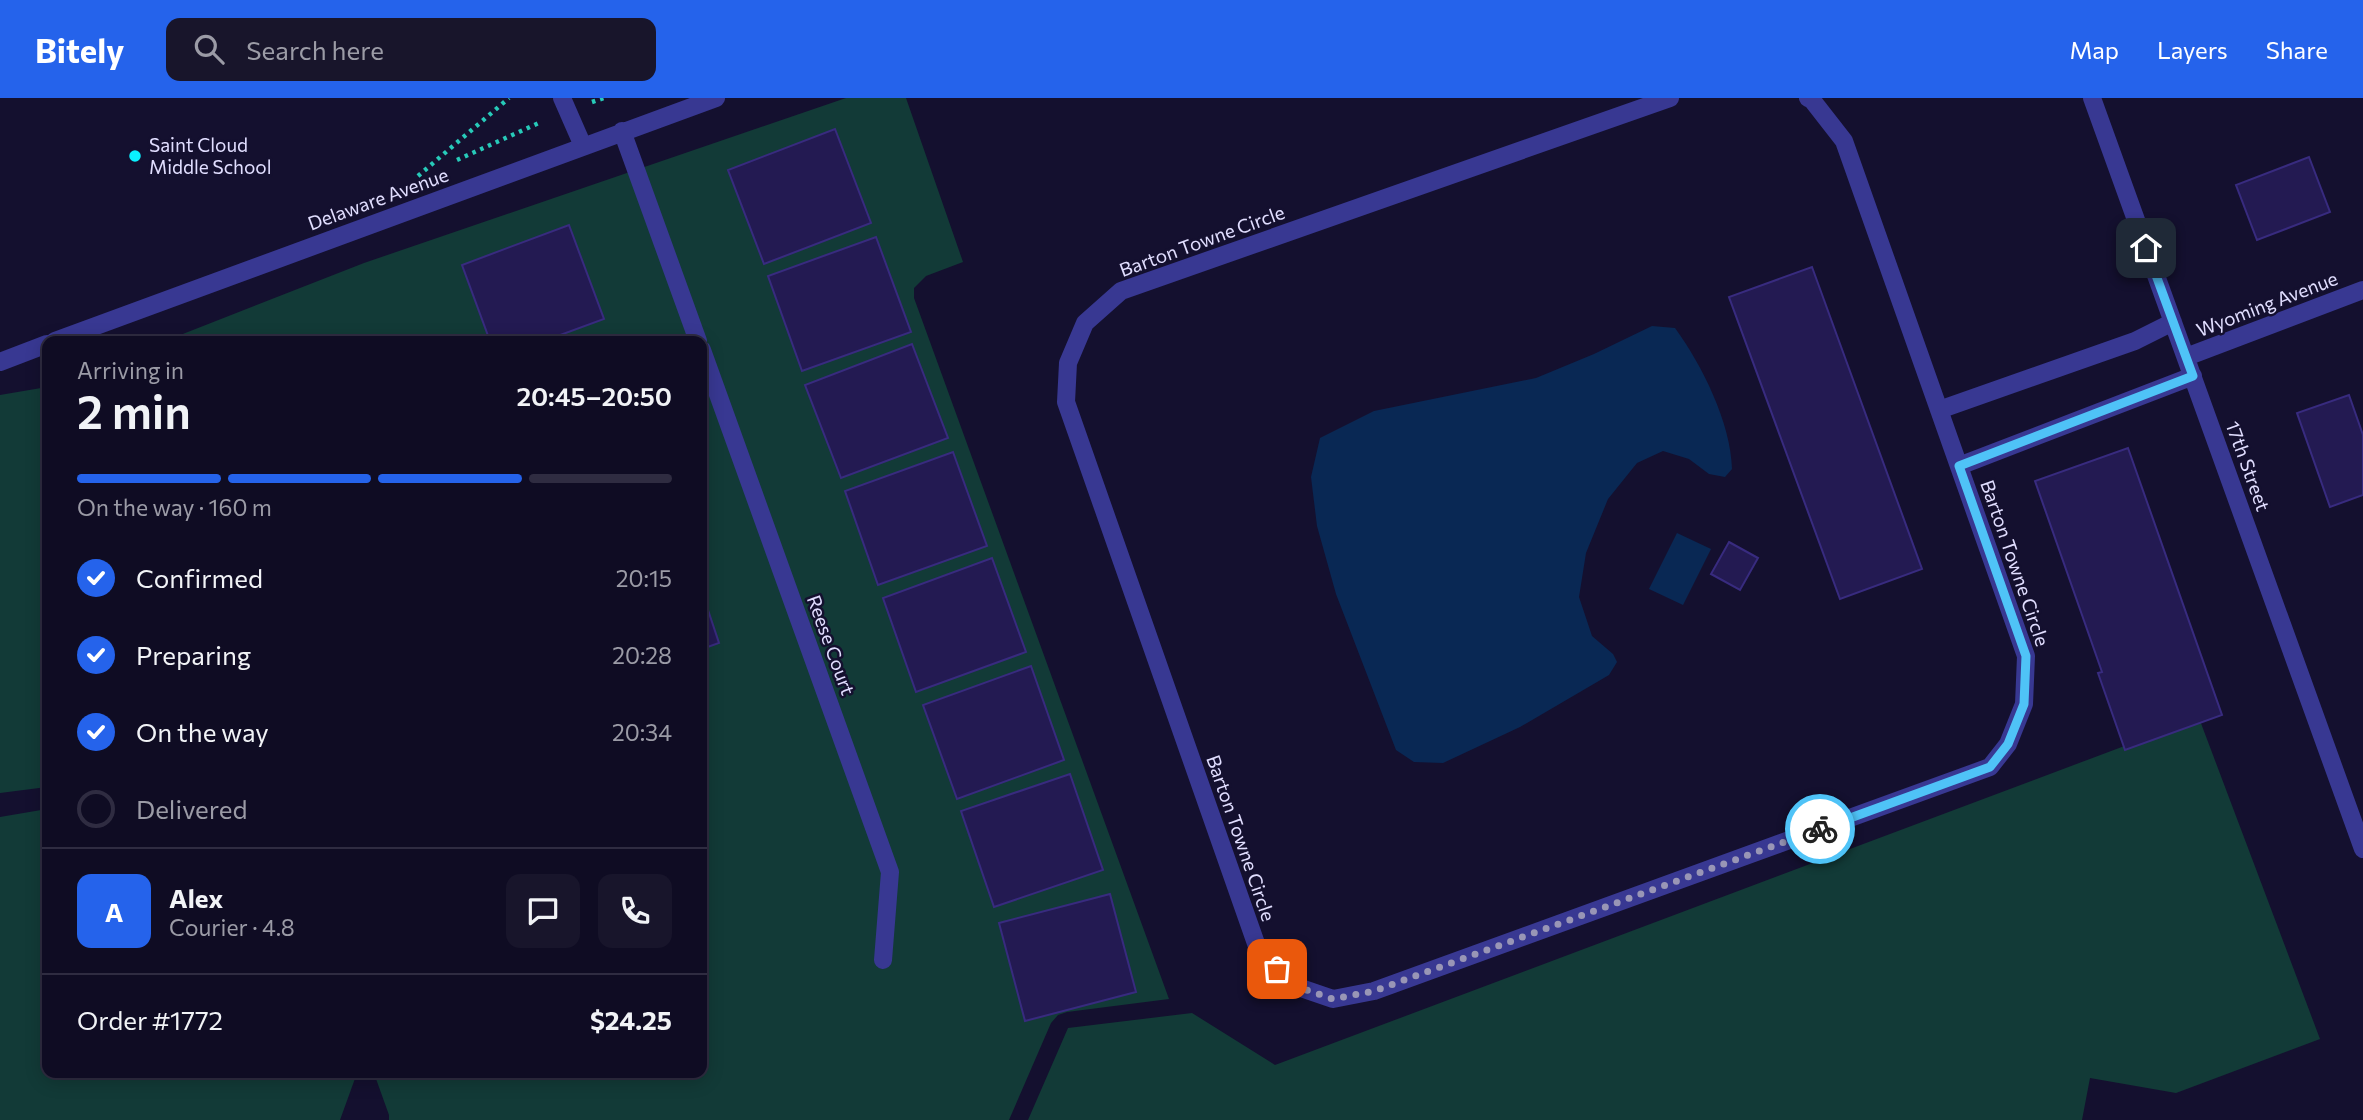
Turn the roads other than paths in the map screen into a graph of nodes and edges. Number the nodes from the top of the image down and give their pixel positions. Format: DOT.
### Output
graph roads {
  1 [pos="716,98"];
  2 [pos="1670,98"];
  3 [pos="1808,98"];
  4 [pos="2092,98"];
  5 [pos="564,104"];
  6 [pos="622,131"];
  7 [pos="583,146"];
  8 [pos="2363,290"];
  9 [pos="2173,322"];
  10 [pos="69,336"];
  11 [pos="696,336"];
  12 [pos="42,346"];
  13 [pos="2186,357"];
  14 [pos="0,362"];
  15 [pos="707,364"];
  16 [pos="2193,376"];
  17 [pos="1939,410"];
  18 [pos="1959,466"];
  19 [pos="2363,849"];
  20 [pos="883,960"];
  1 -- 6 [label="street, Delaware Avenue"];
  2 -- 18 [label="street, Barton Towne Circle"];
  3 -- 17 [label="street, Barton Towne Circle"];
  4 -- 9 [label="street, 17th Street"];
  5 -- 7 [label="street"];
  6 -- 7 [label="street, Delaware Avenue"];
  6 -- 11 [label="street"];
  7 -- 10 [label="street, Delaware Avenue"];
  8 -- 13 [label="street, Wyoming Avenue"];
  9 -- 13 [label="street, 17th Street"];
  9 -- 17 [label="street"];
  12 -- 14 [label="street"];
  13 -- 16 [label="street, 17th Street"];
  15 -- 20 [label="street, Reese Court"];
  16 -- 18 [label="street, Barton Towne Circle"];
  16 -- 19 [label="street, 17th Street"];
  17 -- 18 [label="street, Barton Towne Circle"];
}
